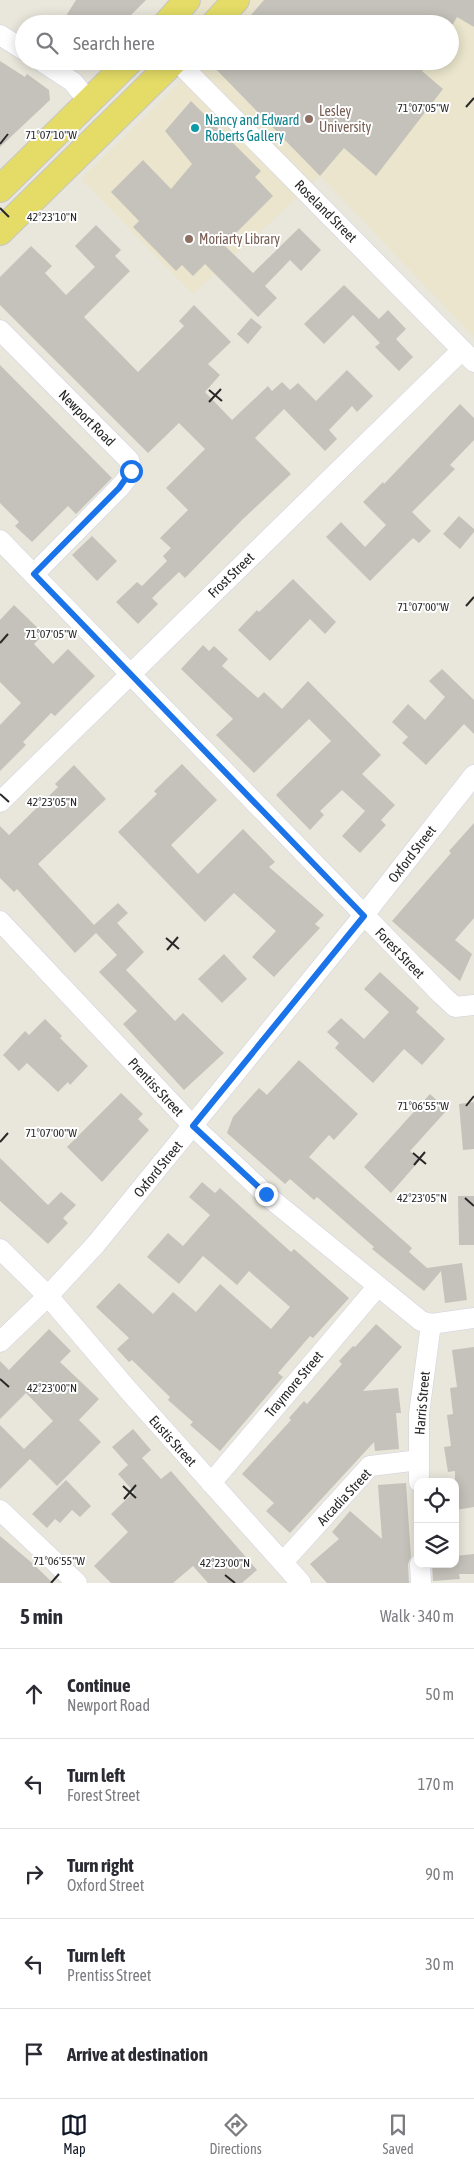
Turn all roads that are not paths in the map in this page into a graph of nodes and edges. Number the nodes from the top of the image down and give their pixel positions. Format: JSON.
{"nodes":[{"id":1,"x":187,"y":0,"type":"edge"},
{"id":2,"x":236,"y":0,"type":"edge"},
{"id":3,"x":174,"y":15,"type":"edge"},
{"id":4,"x":222,"y":15,"type":"edge"},
{"id":5,"x":0,"y":35,"type":"edge"},
{"id":6,"x":15,"y":44,"type":"edge"},
{"id":7,"x":54,"y":70,"type":"edge"},
{"id":8,"x":121,"y":70,"type":"edge"},
{"id":9,"x":167,"y":70,"type":"edge"},
{"id":10,"x":185,"y":70,"type":"edge"},
{"id":11,"x":89,"y":102,"type":"junction"},
{"id":12,"x":4,"y":179,"type":"edge"},
{"id":13,"x":0,"y":232,"type":"edge"},
{"id":14,"x":0,"y":330,"type":"edge"},
{"id":15,"x":468,"y":356,"type":"edge"},
{"id":16,"x":0,"y":540,"type":"edge"},
{"id":17,"x":34,"y":574,"type":"junction"},
{"id":18,"x":130,"y":673,"type":"junction"},
{"id":19,"x":474,"y":775,"type":"edge"},
{"id":20,"x":0,"y":802,"type":"edge"},
{"id":21,"x":364,"y":916,"type":"junction"},
{"id":22,"x":0,"y":921,"type":"edge"},
{"id":23,"x":474,"y":1005,"type":"edge"},
{"id":24,"x":193,"y":1126,"type":"junction"},
{"id":25,"x":0,"y":1249,"type":"edge"},
{"id":26,"x":378,"y":1286,"type":"junction"},
{"id":27,"x":48,"y":1296,"type":"junction"},
{"id":28,"x":474,"y":1318,"type":"edge"},
{"id":29,"x":431,"y":1324,"type":"junction"},
{"id":30,"x":0,"y":1342,"type":"edge"},
{"id":31,"x":419,"y":1460,"type":"junction"},
{"id":32,"x":419,"y":1478,"type":"edge"},
{"id":33,"x":211,"y":1483,"type":"junction"},
{"id":34,"x":0,"y":1510,"type":"edge"},
{"id":35,"x":283,"y":1562,"type":"junction"},
{"id":36,"x":420,"y":1568,"type":"edge"},
{"id":37,"x":77,"y":1583,"type":"edge"},
{"id":38,"x":301,"y":1583,"type":"edge"},
{"id":39,"x":421,"y":1583,"type":"edge"}],
"edges":[{"from":1,"to":3,"type":"main road"},
{"from":2,"to":4,"type":"main road"},
{"from":5,"to":6,"type":"street"},
{"from":7,"to":11,"type":"street"},
{"from":8,"to":11,"type":"main road"},
{"from":9,"to":13,"type":"main road"},
{"from":10,"to":15,"type":"street","name":"Roseland Street"},
{"from":11,"to":12,"type":"main road"},
{"from":14,"to":17,"type":"street","name":"Newport Road"},
{"from":15,"to":18,"type":"street","name":"Frost Street"},
{"from":16,"to":17,"type":"street","name":"Forest Street"},
{"from":17,"to":18,"type":"street","name":"Forest Street"},
{"from":18,"to":20,"type":"street","name":"Frost Street"},
{"from":18,"to":21,"type":"street","name":"Forest Street"},
{"from":19,"to":21,"type":"street","name":"Oxford Street"},
{"from":21,"to":23,"type":"street","name":"Forest Street"},
{"from":21,"to":24,"type":"street","name":"Oxford Street"},
{"from":22,"to":24,"type":"street","name":"Prentiss Street"},
{"from":24,"to":26,"type":"street","name":"Prentiss Street"},
{"from":24,"to":27,"type":"street","name":"Oxford Street"},
{"from":25,"to":27,"type":"street","name":"Eustis Street"},
{"from":26,"to":29,"type":"street","name":"Prentiss Street"},
{"from":26,"to":33,"type":"street","name":"Traymore Street"},
{"from":27,"to":30,"type":"street","name":"Oxford Street"},
{"from":27,"to":33,"type":"street","name":"Eustis Street"},
{"from":28,"to":29,"type":"street"},
{"from":29,"to":31,"type":"street","name":"Harris Street"},
{"from":31,"to":32,"type":"street","name":"Harris Street"},
{"from":31,"to":35,"type":"street","name":"Arcadia Street"},
{"from":33,"to":35,"type":"street","name":"Eustis Street"},
{"from":34,"to":37,"type":"street"},
{"from":35,"to":38,"type":"street","name":"Eustis Street"},
{"from":36,"to":39,"type":"street"}]}
